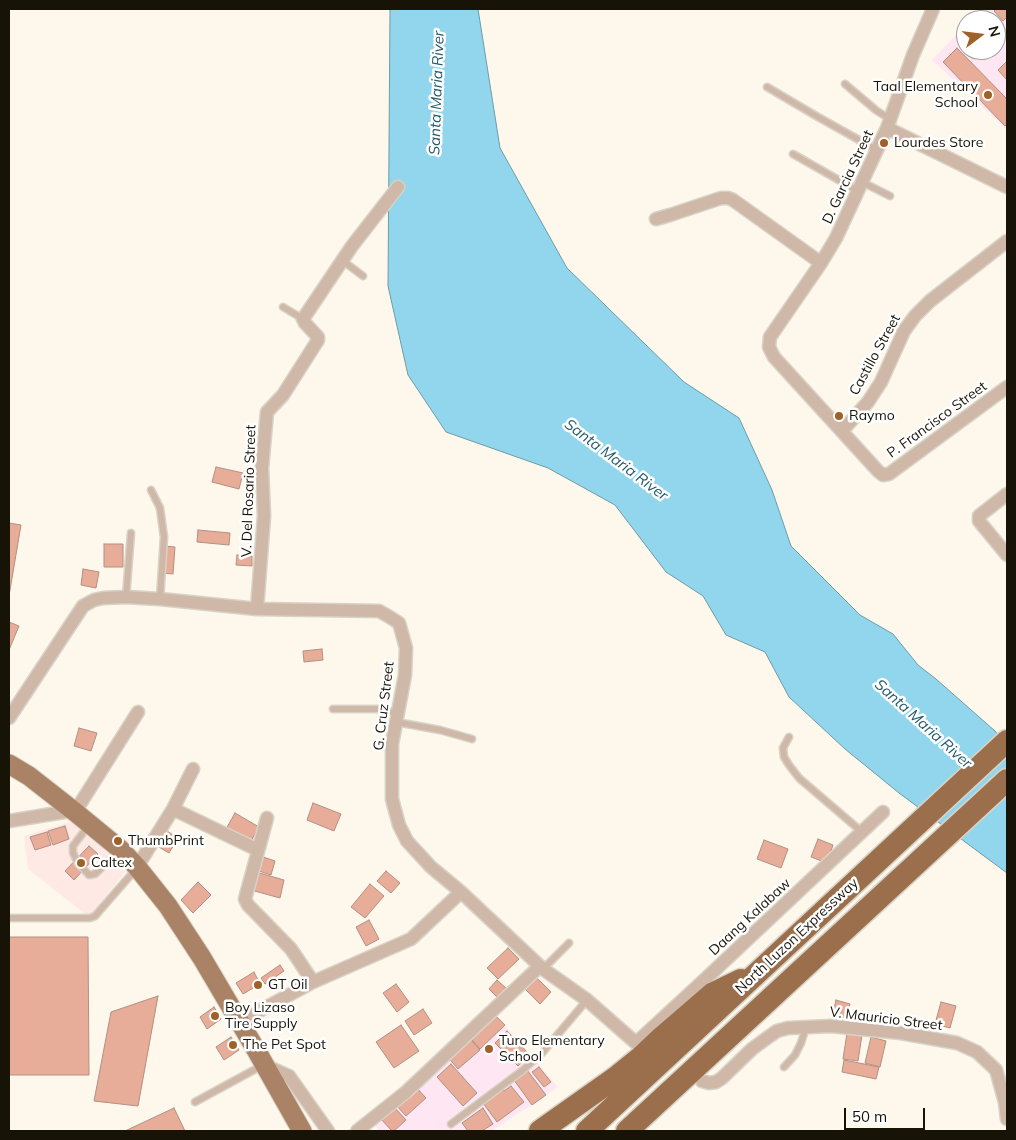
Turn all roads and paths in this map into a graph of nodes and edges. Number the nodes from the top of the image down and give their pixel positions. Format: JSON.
{"nodes":[{"id":1,"x":933,"y":9,"type":"edge"},
{"id":2,"x":845,"y":84,"type":"dead end"},
{"id":3,"x":767,"y":87,"type":"dead end"},
{"id":4,"x":889,"y":124,"type":"junction"},
{"id":5,"x":877,"y":150,"type":"junction"},
{"id":6,"x":793,"y":154,"type":"dead end"},
{"id":7,"x":398,"y":187,"type":"dead end"},
{"id":8,"x":860,"y":187,"type":"junction"},
{"id":9,"x":1007,"y":187,"type":"edge"},
{"id":10,"x":890,"y":196,"type":"dead end"},
{"id":11,"x":656,"y":219,"type":"dead end"},
{"id":12,"x":1007,"y":241,"type":"edge"},
{"id":13,"x":343,"y":261,"type":"junction"},
{"id":14,"x":821,"y":263,"type":"junction"},
{"id":15,"x":364,"y":276,"type":"dead end"},
{"id":16,"x":283,"y":307,"type":"dead end"},
{"id":17,"x":304,"y":319,"type":"junction"},
{"id":18,"x":1007,"y":387,"type":"edge"},
{"id":19,"x":842,"y":431,"type":"junction"},
{"id":20,"x":151,"y":490,"type":"dead end"},
{"id":21,"x":1007,"y":494,"type":"edge"},
{"id":22,"x":131,"y":533,"type":"dead end"},
{"id":23,"x":1007,"y":555,"type":"edge"},
{"id":24,"x":126,"y":597,"type":"junction"},
{"id":25,"x":160,"y":599,"type":"junction"},
{"id":26,"x":257,"y":609,"type":"junction"},
{"id":27,"x":333,"y":709,"type":"dead end"},
{"id":28,"x":138,"y":712,"type":"dead end"},
{"id":29,"x":396,"y":717,"type":"junction"},
{"id":30,"x":9,"y":718,"type":"edge"},
{"id":31,"x":789,"y":737,"type":"dead end"},
{"id":32,"x":472,"y":739,"type":"dead end"},
{"id":33,"x":1007,"y":741,"type":"edge"},
{"id":34,"x":9,"y":764,"type":"edge"},
{"id":35,"x":194,"y":769,"type":"dead end"},
{"id":36,"x":1007,"y":780,"type":"edge"},
{"id":37,"x":173,"y":809,"type":"junction"},
{"id":38,"x":883,"y":812,"type":"dead end"},
{"id":39,"x":82,"y":818,"type":"junction"},
{"id":40,"x":267,"y":818,"type":"dead end"},
{"id":41,"x":9,"y":821,"type":"edge"},
{"id":42,"x":862,"y":832,"type":"junction"},
{"id":43,"x":120,"y":850,"type":"junction"},
{"id":44,"x":258,"y":850,"type":"junction"},
{"id":45,"x":137,"y":867,"type":"junction"},
{"id":46,"x":461,"y":892,"type":"junction"},
{"id":47,"x":9,"y":918,"type":"edge"},
{"id":48,"x":569,"y":943,"type":"dead end"},
{"id":49,"x":541,"y":968,"type":"junction"},
{"id":50,"x":762,"y":970,"type":"junction"},
{"id":51,"x":313,"y":982,"type":"junction"},
{"id":52,"x":586,"y":1000,"type":"junction"},
{"id":53,"x":239,"y":1022,"type":"junction"},
{"id":54,"x":806,"y":1027,"type":"junction"},
{"id":55,"x":640,"y":1046,"type":"joint"},
{"id":56,"x":264,"y":1065,"type":"junction"},
{"id":57,"x":784,"y":1067,"type":"dead end"},
{"id":58,"x":697,"y":1076,"type":"junction"},
{"id":59,"x":194,"y":1102,"type":"dead end"},
{"id":60,"x":1007,"y":1118,"type":"edge"},
{"id":61,"x":451,"y":1124,"type":"dead end"},
{"id":62,"x":302,"y":1131,"type":"edge"},
{"id":63,"x":328,"y":1131,"type":"edge"},
{"id":64,"x":357,"y":1131,"type":"edge"},
{"id":65,"x":540,"y":1131,"type":"edge"},
{"id":66,"x":587,"y":1131,"type":"edge"},
{"id":67,"x":628,"y":1131,"type":"edge"},
{"id":68,"x":652,"y":1131,"type":"edge"}],
"edges":[{"from":1,"to":4,"type":"street","name":"D. Garcia Street"},
{"from":2,"to":4,"type":"lane"},
{"from":3,"to":5,"type":"lane"},
{"from":4,"to":5,"type":"street","name":"D. Garcia Street"},
{"from":4,"to":9,"type":"street"},
{"from":5,"to":8,"type":"street","name":"D. Garcia Street"},
{"from":6,"to":8,"type":"lane"},
{"from":7,"to":13,"type":"street"},
{"from":8,"to":10,"type":"lane"},
{"from":8,"to":14,"type":"street","name":"D. Garcia Street"},
{"from":11,"to":14,"type":"street"},
{"from":12,"to":19,"type":"street","name":"Castillo Street"},
{"from":13,"to":15,"type":"lane"},
{"from":13,"to":17,"type":"street"},
{"from":14,"to":19,"type":"street","name":"D. Garcia Street"},
{"from":16,"to":17,"type":"lane"},
{"from":17,"to":26,"type":"street","name":"V. Del Rosario Street"},
{"from":18,"to":19,"type":"street","name":"P. Francisco Street"},
{"from":20,"to":25,"type":"lane"},
{"from":21,"to":23,"type":"street"},
{"from":22,"to":24,"type":"lane"},
{"from":24,"to":25,"type":"street","name":"G. Cruz Street"},
{"from":24,"to":30,"type":"street","name":"G. Cruz Street"},
{"from":25,"to":26,"type":"street","name":"G. Cruz Street"},
{"from":26,"to":29,"type":"street","name":"G. Cruz Street"},
{"from":27,"to":29,"type":"lane"},
{"from":28,"to":39,"type":"street"},
{"from":29,"to":32,"type":"lane"},
{"from":29,"to":46,"type":"street","name":"G. Cruz Street"},
{"from":31,"to":42,"type":"lane"},
{"from":33,"to":50,"type":"highway","name":"North Luzon Expressway"},
{"from":34,"to":39,"type":"main road"},
{"from":35,"to":37,"type":"street"},
{"from":36,"to":58,"type":"highway","name":"North Luzon Expressway"},
{"from":37,"to":44,"type":"street"},
{"from":37,"to":45,"type":"street"},
{"from":38,"to":42,"type":"street","name":"Daang Kalabaw"},
{"from":39,"to":41,"type":"street"},
{"from":39,"to":43,"type":"main road"},
{"from":39,"to":43,"type":"lane"},
{"from":40,"to":44,"type":"street"},
{"from":42,"to":55,"type":"street","name":"Daang Kalabaw"},
{"from":43,"to":45,"type":"main road"},
{"from":44,"to":51,"type":"street"},
{"from":45,"to":47,"type":"lane"},
{"from":45,"to":53,"type":"main road"},
{"from":46,"to":49,"type":"street","name":"G. Cruz Street"},
{"from":46,"to":51,"type":"street"},
{"from":48,"to":49,"type":"lane"},
{"from":49,"to":52,"type":"street","name":"G. Cruz Street"},
{"from":49,"to":64,"type":"street"},
{"from":50,"to":65,"type":"highway"},
{"from":50,"to":66,"type":"highway","name":"North Luzon Expressway"},
{"from":51,"to":53,"type":"street"},
{"from":52,"to":55,"type":"street","name":"G. Cruz Street"},
{"from":52,"to":61,"type":"lane"},
{"from":53,"to":56,"type":"main road"},
{"from":54,"to":57,"type":"lane"},
{"from":54,"to":58,"type":"street","name":"V. Mauricio Street"},
{"from":54,"to":60,"type":"street","name":"V. Mauricio Street"},
{"from":56,"to":59,"type":"lane"},
{"from":56,"to":62,"type":"main road"},
{"from":56,"to":63,"type":"street"},
{"from":58,"to":67,"type":"highway","name":"North Luzon Expressway"},
{"from":58,"to":68,"type":"highway"}]}
